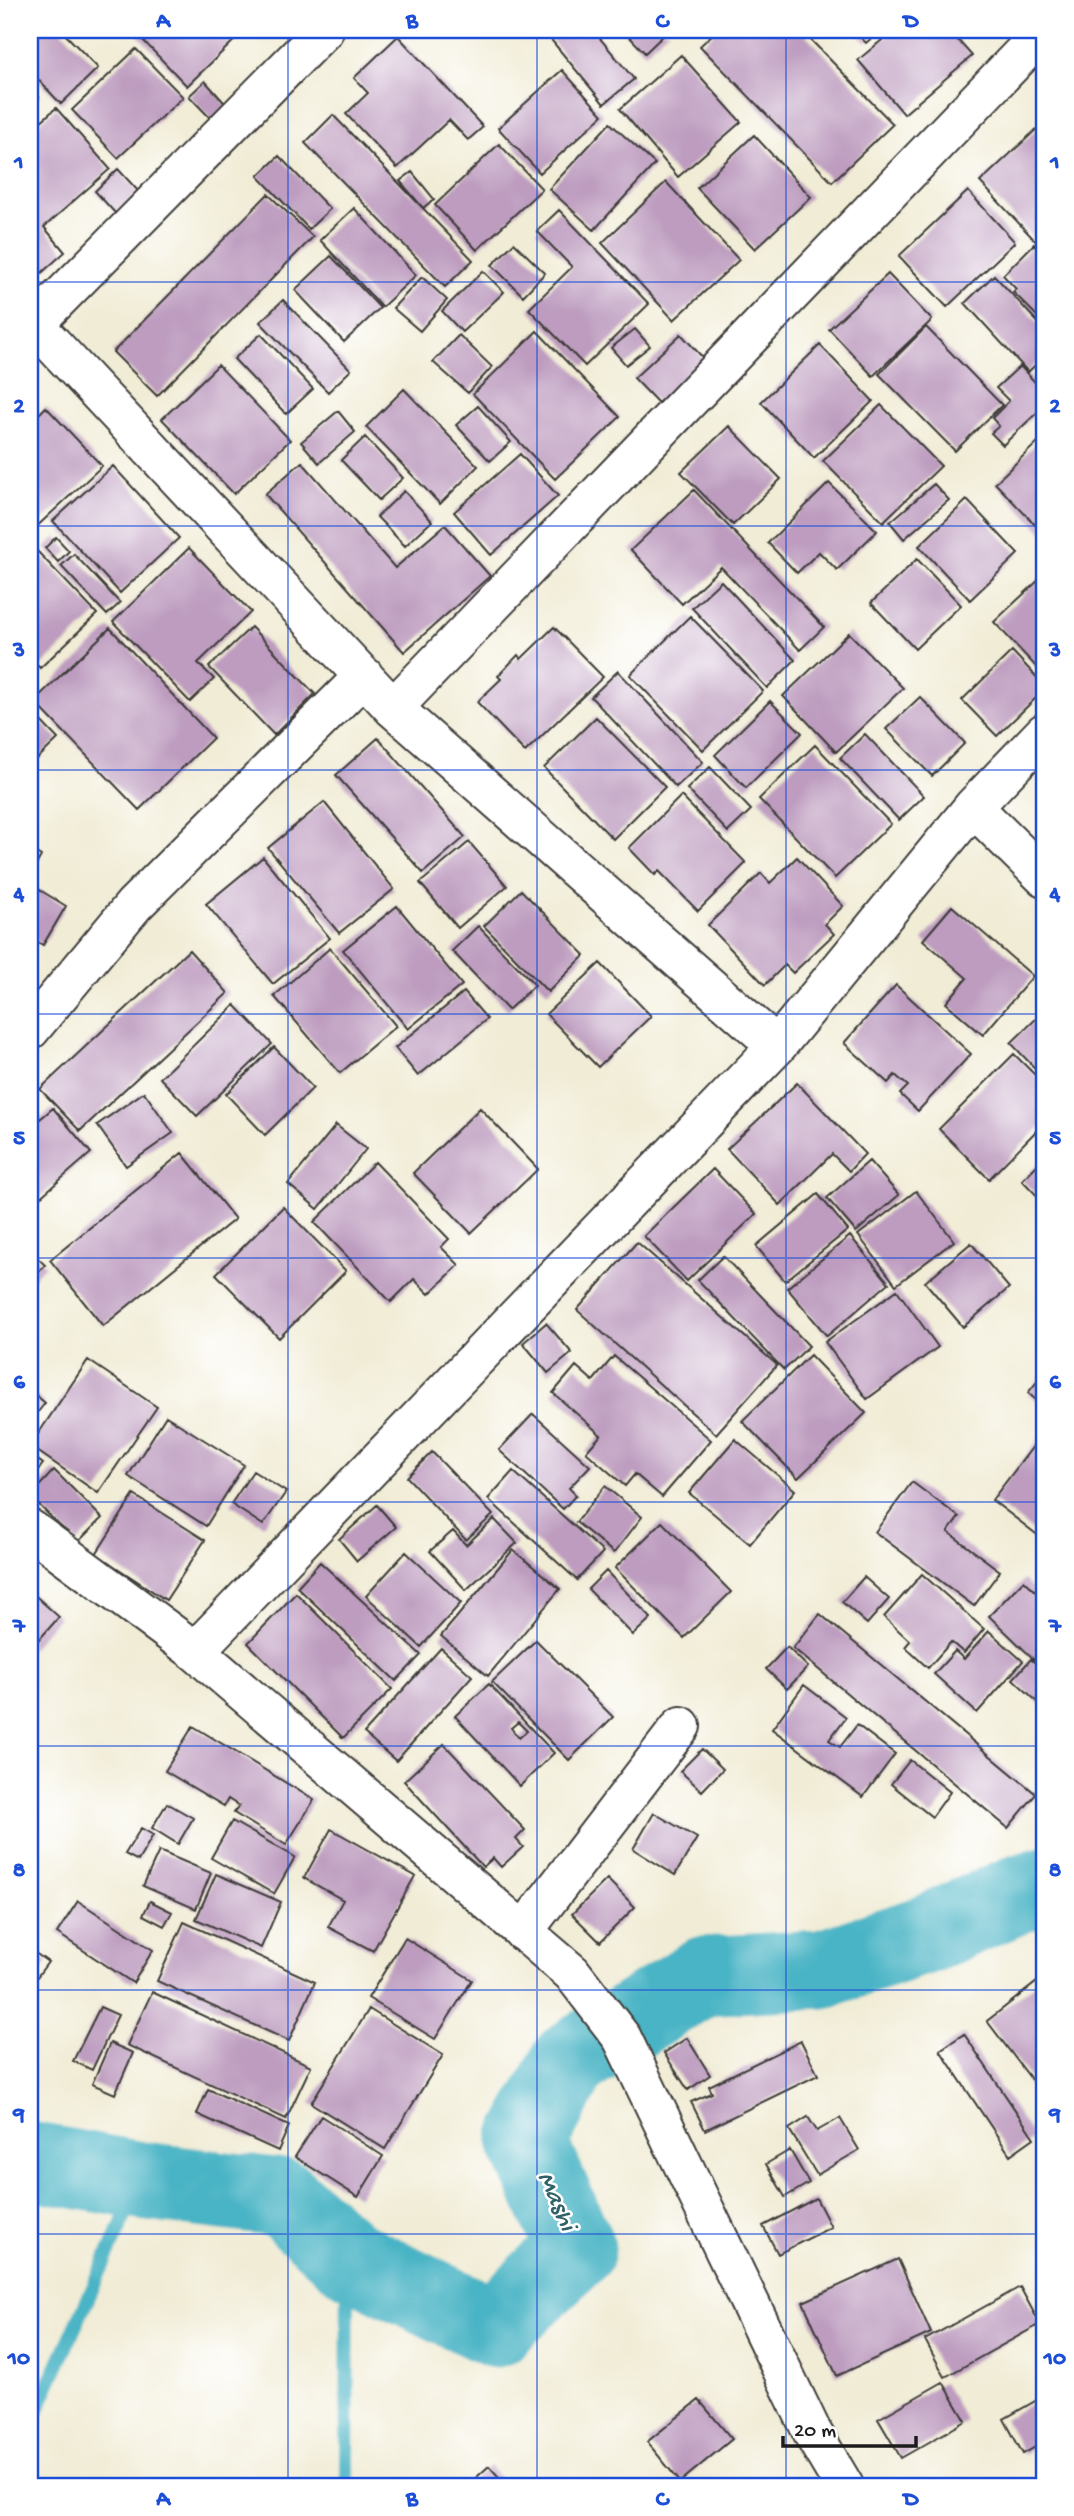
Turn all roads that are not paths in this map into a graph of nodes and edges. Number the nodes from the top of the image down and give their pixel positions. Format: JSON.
{"nodes":[{"id":1,"x":324,"y":30,"type":"edge"},
{"id":2,"x":1044,"y":31,"type":"edge"},
{"id":3,"x":31,"y":324,"type":"edge"},
{"id":4,"x":364,"y":676,"type":"junction"},
{"id":5,"x":393,"y":708,"type":"junction"},
{"id":6,"x":1044,"y":733,"type":"edge"},
{"id":7,"x":973,"y":807,"type":"junction"},
{"id":8,"x":1044,"y":877,"type":"edge"},
{"id":9,"x":30,"y":1030,"type":"edge"},
{"id":10,"x":777,"y":1046,"type":"junction"},
{"id":11,"x":30,"y":1529,"type":"edge"},
{"id":12,"x":195,"y":1651,"type":"junction"},
{"id":13,"x":681,"y":1726,"type":"dead end"},
{"id":14,"x":523,"y":1932,"type":"junction"},
{"id":15,"x":845,"y":2486,"type":"edge"}],
"edges":[{"from":1,"to":3,"type":"street"},
{"from":2,"to":5,"type":"street"},
{"from":3,"to":4,"type":"street"},
{"from":4,"to":5,"type":"street"},
{"from":4,"to":9,"type":"street"},
{"from":5,"to":10,"type":"street"},
{"from":6,"to":7,"type":"street"},
{"from":7,"to":8,"type":"street"},
{"from":7,"to":10,"type":"street"},
{"from":10,"to":12,"type":"street"},
{"from":11,"to":12,"type":"street"},
{"from":12,"to":14,"type":"street"},
{"from":13,"to":14,"type":"street"},
{"from":14,"to":15,"type":"street"}]}
